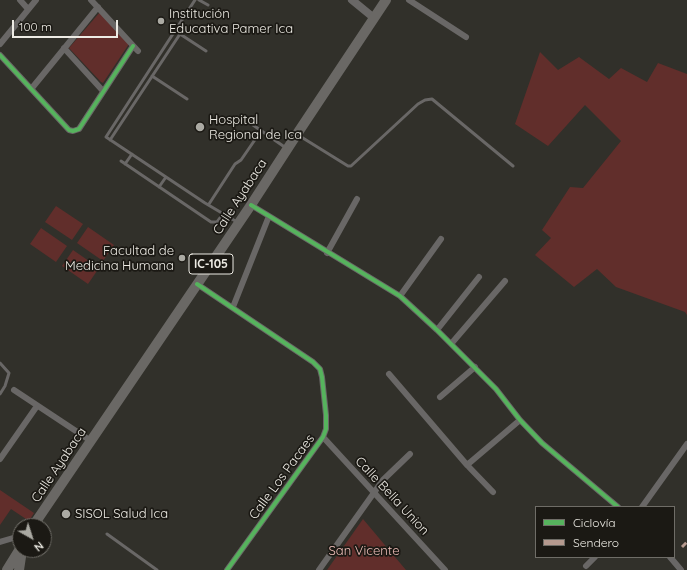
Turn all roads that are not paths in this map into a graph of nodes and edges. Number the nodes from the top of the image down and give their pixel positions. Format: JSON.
{"nodes":[{"id":1,"x":20,"y":0,"type":"edge"},
{"id":2,"x":36,"y":0,"type":"edge"},
{"id":3,"x":91,"y":0,"type":"edge"},
{"id":4,"x":195,"y":0,"type":"edge"},
{"id":5,"x":199,"y":0,"type":"edge"},
{"id":6,"x":352,"y":0,"type":"edge"},
{"id":7,"x":386,"y":0,"type":"edge"},
{"id":8,"x":409,"y":0,"type":"edge"},
{"id":9,"x":208,"y":5,"type":"dead end"},
{"id":10,"x":98,"y":7,"type":"junction"},
{"id":11,"x":28,"y":9,"type":"junction"},
{"id":12,"x":374,"y":18,"type":"junction"},
{"id":13,"x":175,"y":31,"type":"junction"},
{"id":14,"x":180,"y":34,"type":"junction"},
{"id":15,"x":466,"y":37,"type":"dead end"},
{"id":16,"x":0,"y":44,"type":"edge"},
{"id":17,"x":133,"y":46,"type":"junction"},
{"id":18,"x":64,"y":48,"type":"junction"},
{"id":19,"x":138,"y":51,"type":"dead end"},
{"id":20,"x":206,"y":51,"type":"dead end"},
{"id":21,"x":0,"y":55,"type":"edge"},
{"id":22,"x":152,"y":76,"type":"junction"},
{"id":23,"x":32,"y":88,"type":"junction"},
{"id":24,"x":103,"y":91,"type":"junction"},
{"id":25,"x":187,"y":99,"type":"dead end"},
{"id":26,"x":253,"y":125,"type":"dead end"},
{"id":27,"x":261,"y":131,"type":"junction"},
{"id":28,"x":297,"y":134,"type":"junction"},
{"id":29,"x":110,"y":140,"type":"junction"},
{"id":30,"x":287,"y":148,"type":"junction"},
{"id":31,"x":132,"y":154,"type":"junction"},
{"id":32,"x":121,"y":161,"type":"dead end"},
{"id":33,"x":125,"y":164,"type":"junction"},
{"id":34,"x":513,"y":166,"type":"dead end"},
{"id":35,"x":166,"y":177,"type":"junction"},
{"id":36,"x":159,"y":187,"type":"junction"},
{"id":37,"x":357,"y":199,"type":"dead end"},
{"id":38,"x":209,"y":204,"type":"junction"},
{"id":39,"x":251,"y":205,"type":"junction"},
{"id":40,"x":223,"y":214,"type":"junction"},
{"id":41,"x":269,"y":216,"type":"junction"},
{"id":42,"x":238,"y":223,"type":"junction"},
{"id":43,"x":441,"y":240,"type":"dead end"},
{"id":44,"x":327,"y":253,"type":"junction"},
{"id":45,"x":479,"y":276,"type":"dead end"},
{"id":46,"x":504,"y":281,"type":"dead end"},
{"id":47,"x":197,"y":284,"type":"junction"},
{"id":48,"x":400,"y":296,"type":"junction"},
{"id":49,"x":233,"y":307,"type":"junction"},
{"id":50,"x":437,"y":330,"type":"junction"},
{"id":51,"x":452,"y":344,"type":"junction"},
{"id":52,"x":0,"y":363,"type":"edge"},
{"id":53,"x":475,"y":367,"type":"junction"},
{"id":54,"x":389,"y":374,"type":"dead end"},
{"id":55,"x":14,"y":390,"type":"dead end"},
{"id":56,"x":0,"y":394,"type":"edge"},
{"id":57,"x":440,"y":397,"type":"dead end"},
{"id":58,"x":37,"y":406,"type":"junction"},
{"id":59,"x":520,"y":420,"type":"junction"},
{"id":60,"x":323,"y":437,"type":"junction"},
{"id":61,"x":91,"y":441,"type":"junction"},
{"id":62,"x":687,"y":444,"type":"edge"},
{"id":63,"x":410,"y":454,"type":"dead end"},
{"id":64,"x":0,"y":459,"type":"edge"},
{"id":65,"x":467,"y":465,"type":"junction"},
{"id":66,"x":373,"y":492,"type":"junction"},
{"id":67,"x":494,"y":492,"type":"dead end"},
{"id":68,"x":617,"y":506,"type":"edge"},
{"id":69,"x":643,"y":506,"type":"edge"},
{"id":70,"x":38,"y":518,"type":"edge"},
{"id":71,"x":107,"y":534,"type":"dead end"},
{"id":72,"x":12,"y":538,"type":"edge"},
{"id":73,"x":0,"y":542,"type":"edge"},
{"id":74,"x":15,"y":558,"type":"edge"},
{"id":75,"x":20,"y":558,"type":"edge"},
{"id":76,"x":594,"y":558,"type":"edge"},
{"id":77,"x":671,"y":558,"type":"edge"},
{"id":78,"x":586,"y":566,"type":"dead end"},
{"id":79,"x":7,"y":570,"type":"edge"},
{"id":80,"x":19,"y":570,"type":"edge"},
{"id":81,"x":157,"y":570,"type":"edge"},
{"id":82,"x":227,"y":570,"type":"edge"},
{"id":83,"x":319,"y":570,"type":"edge"},
{"id":84,"x":445,"y":570,"type":"edge"},
{"id":85,"x":681,"y":570,"type":"edge"}],
"edges":[{"from":1,"to":11,"type":"street"},
{"from":2,"to":11,"type":"street"},
{"from":3,"to":10,"type":"street"},
{"from":4,"to":13,"type":"lane"},
{"from":5,"to":9,"type":"lane"},
{"from":6,"to":12,"type":"street"},
{"from":7,"to":12,"type":"main road","name":"Calle Ayabaca","number":"IC-105"},
{"from":8,"to":15,"type":"street"},
{"from":10,"to":17,"type":"street"},
{"from":10,"to":18,"type":"street"},
{"from":11,"to":16,"type":"street"},
{"from":12,"to":28,"type":"main road","name":"Calle Ayabaca","number":"IC-105"},
{"from":13,"to":14,"type":"lane"},
{"from":13,"to":29,"type":"lane"},
{"from":14,"to":20,"type":"lane"},
{"from":14,"to":22,"type":"lane"},
{"from":17,"to":19,"type":"street"},
{"from":17,"to":24,"type":"street"},
{"from":18,"to":23,"type":"street"},
{"from":18,"to":24,"type":"street"},
{"from":21,"to":23,"type":"street"},
{"from":22,"to":25,"type":"lane"},
{"from":22,"to":29,"type":"lane"},
{"from":23,"to":24,"type":"street"},
{"from":26,"to":27,"type":"lane"},
{"from":27,"to":30,"type":"lane"},
{"from":27,"to":38,"type":"lane"},
{"from":28,"to":30,"type":"main road","name":"Calle Ayabaca","number":"IC-105"},
{"from":28,"to":34,"type":"lane"},
{"from":29,"to":31,"type":"lane"},
{"from":30,"to":39,"type":"main road","name":"Calle Ayabaca","number":"IC-105"},
{"from":31,"to":33,"type":"lane"},
{"from":31,"to":35,"type":"lane"},
{"from":32,"to":33,"type":"lane"},
{"from":33,"to":36,"type":"lane"},
{"from":35,"to":36,"type":"lane"},
{"from":35,"to":38,"type":"lane"},
{"from":36,"to":40,"type":"lane"},
{"from":37,"to":44,"type":"street"},
{"from":38,"to":40,"type":"lane"},
{"from":39,"to":41,"type":"street"},
{"from":39,"to":42,"type":"main road","name":"Calle Ayabaca","number":"IC-105"},
{"from":40,"to":42,"type":"lane"},
{"from":41,"to":44,"type":"street"},
{"from":41,"to":49,"type":"street"},
{"from":42,"to":47,"type":"main road","name":"Calle Ayabaca","number":"IC-105"},
{"from":43,"to":48,"type":"street"},
{"from":44,"to":48,"type":"street"},
{"from":45,"to":50,"type":"street"},
{"from":46,"to":51,"type":"street"},
{"from":47,"to":49,"type":"street","name":"Calle Los Pacaes"},
{"from":47,"to":61,"type":"main road","name":"Calle Ayabaca","number":"IC-105"},
{"from":48,"to":50,"type":"street"},
{"from":49,"to":60,"type":"street","name":"Calle Los Pacaes"},
{"from":50,"to":51,"type":"street"},
{"from":51,"to":53,"type":"street"},
{"from":52,"to":56,"type":"lane"},
{"from":53,"to":57,"type":"street"},
{"from":53,"to":59,"type":"street"},
{"from":54,"to":65,"type":"street"},
{"from":55,"to":58,"type":"street"},
{"from":58,"to":61,"type":"street"},
{"from":58,"to":64,"type":"street"},
{"from":59,"to":65,"type":"street"},
{"from":59,"to":68,"type":"street"},
{"from":60,"to":66,"type":"street","name":"Calle Bella Union"},
{"from":60,"to":82,"type":"street","name":"Calle Los Pacaes"},
{"from":61,"to":70,"type":"main road","name":"Calle Ayabaca","number":"IC-105"},
{"from":62,"to":69,"type":"street"},
{"from":63,"to":66,"type":"street"},
{"from":65,"to":67,"type":"street"},
{"from":66,"to":83,"type":"street"},
{"from":66,"to":84,"type":"street","name":"Calle Bella Union"},
{"from":71,"to":81,"type":"lane"},
{"from":72,"to":73,"type":"street"},
{"from":74,"to":79,"type":"main road"},
{"from":75,"to":80,"type":"main road"},
{"from":76,"to":78,"type":"street"},
{"from":77,"to":85,"type":"street"}]}
